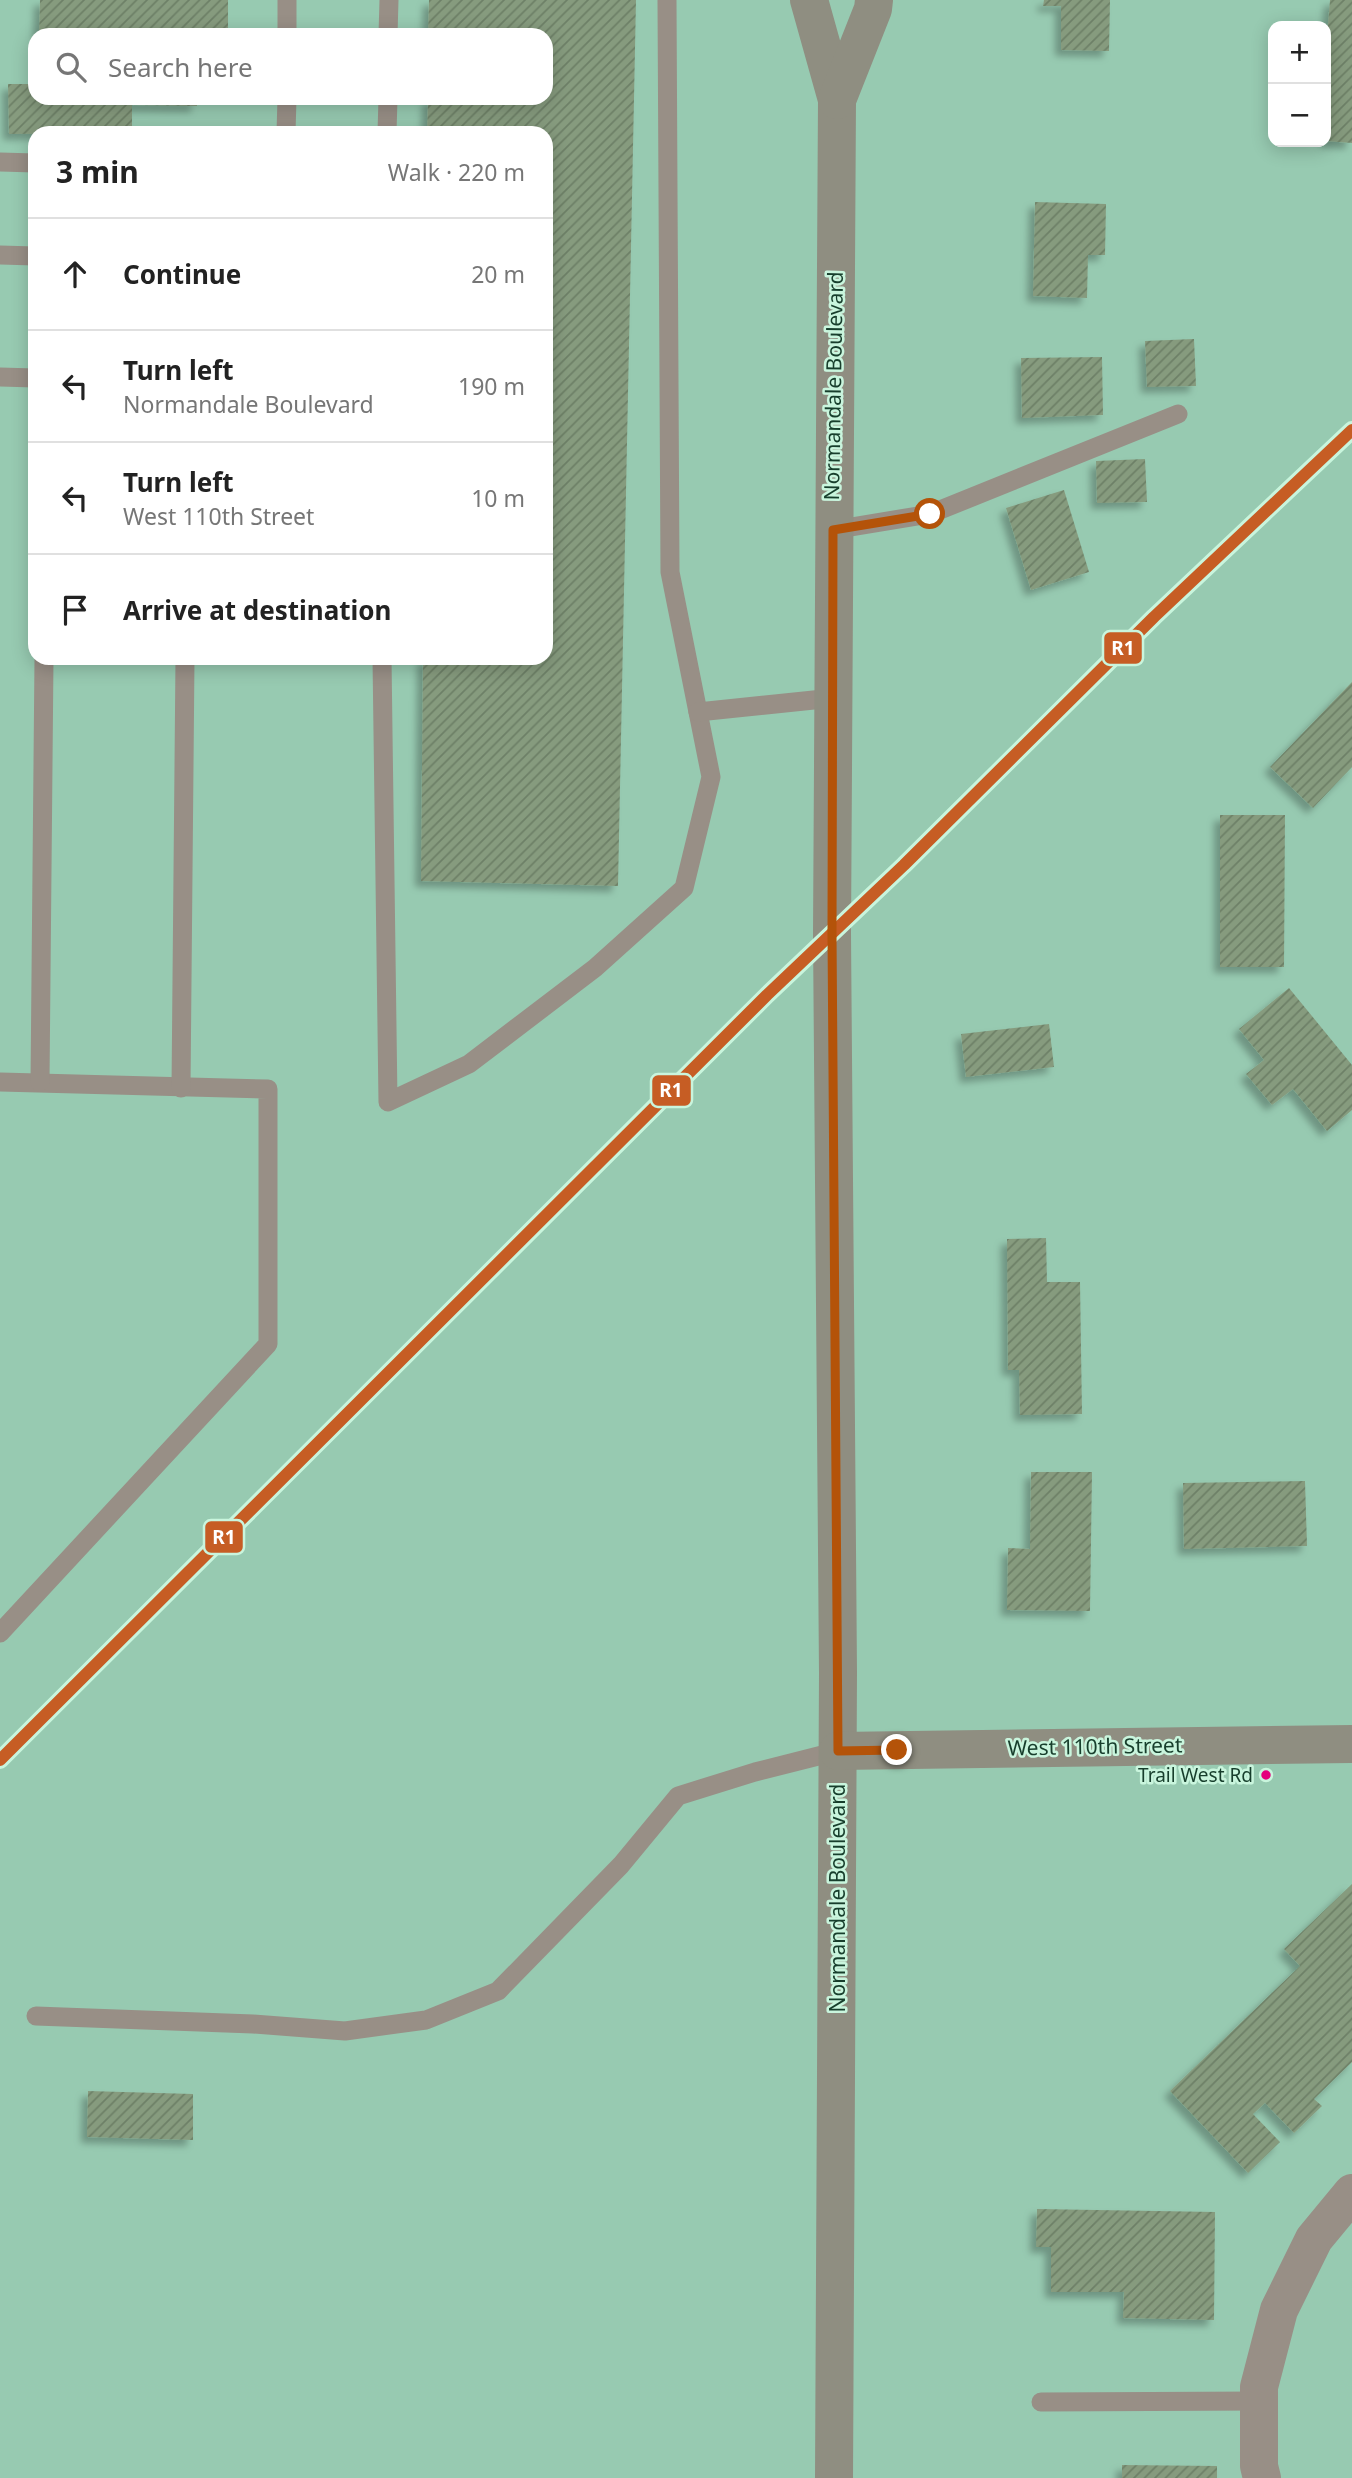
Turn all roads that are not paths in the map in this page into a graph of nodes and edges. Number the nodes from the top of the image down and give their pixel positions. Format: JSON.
{"nodes":[{"id":1,"x":287,"y":0,"type":"edge"},
{"id":2,"x":389,"y":0,"type":"edge"},
{"id":3,"x":667,"y":0,"type":"edge"},
{"id":4,"x":809,"y":0,"type":"edge"},
{"id":5,"x":874,"y":0,"type":"edge"},
{"id":6,"x":287,"y":28,"type":"edge"},
{"id":7,"x":388,"y":28,"type":"edge"},
{"id":8,"x":837,"y":100,"type":"junction"},
{"id":9,"x":287,"y":105,"type":"edge"},
{"id":10,"x":387,"y":105,"type":"edge"},
{"id":11,"x":286,"y":126,"type":"edge"},
{"id":12,"x":387,"y":126,"type":"edge"},
{"id":13,"x":0,"y":162,"type":"edge"},
{"id":14,"x":28,"y":163,"type":"edge"},
{"id":15,"x":0,"y":255,"type":"edge"},
{"id":16,"x":28,"y":256,"type":"edge"},
{"id":17,"x":0,"y":377,"type":"edge"},
{"id":18,"x":28,"y":378,"type":"edge"},
{"id":19,"x":1178,"y":414,"type":"dead end"},
{"id":20,"x":833,"y":530,"type":"junction"},
{"id":21,"x":44,"y":665,"type":"edge"},
{"id":22,"x":185,"y":665,"type":"edge"},
{"id":23,"x":382,"y":665,"type":"edge"},
{"id":24,"x":833,"y":698,"type":"junction"},
{"id":25,"x":698,"y":712,"type":"junction"},
{"id":26,"x":0,"y":1082,"type":"edge"},
{"id":27,"x":40,"y":1082,"type":"junction"},
{"id":28,"x":181,"y":1088,"type":"junction"},
{"id":29,"x":0,"y":1633,"type":"edge"},
{"id":30,"x":1352,"y":1744,"type":"edge"},
{"id":31,"x":838,"y":1751,"type":"junction"},
{"id":32,"x":36,"y":2016,"type":"dead end"},
{"id":33,"x":1352,"y":2193,"type":"edge"},
{"id":34,"x":1259,"y":2401,"type":"junction"},
{"id":35,"x":1041,"y":2402,"type":"dead end"},
{"id":36,"x":834,"y":2478,"type":"edge"},
{"id":37,"x":1262,"y":2478,"type":"edge"}],
"edges":[{"from":1,"to":6,"type":"lane"},
{"from":2,"to":7,"type":"lane"},
{"from":3,"to":25,"type":"lane"},
{"from":4,"to":8,"type":"street","name":"Normandale Boulevard"},
{"from":5,"to":8,"type":"street","name":"Normandale Boulevard"},
{"from":8,"to":20,"type":"street","name":"Normandale Boulevard"},
{"from":9,"to":11,"type":"lane"},
{"from":10,"to":12,"type":"lane"},
{"from":13,"to":14,"type":"lane"},
{"from":15,"to":16,"type":"lane"},
{"from":17,"to":18,"type":"lane"},
{"from":19,"to":20,"type":"lane"},
{"from":20,"to":24,"type":"street","name":"Normandale Boulevard"},
{"from":21,"to":27,"type":"lane"},
{"from":22,"to":28,"type":"lane"},
{"from":23,"to":25,"type":"lane"},
{"from":24,"to":25,"type":"lane"},
{"from":24,"to":31,"type":"street","name":"Normandale Boulevard"},
{"from":26,"to":27,"type":"lane"},
{"from":27,"to":28,"type":"lane"},
{"from":28,"to":29,"type":"lane"},
{"from":30,"to":31,"type":"street","name":"West 110th Street"},
{"from":31,"to":32,"type":"lane"},
{"from":31,"to":36,"type":"street","name":"Normandale Boulevard"},
{"from":33,"to":34,"type":"street"},
{"from":34,"to":35,"type":"lane"},
{"from":34,"to":37,"type":"street"}]}
